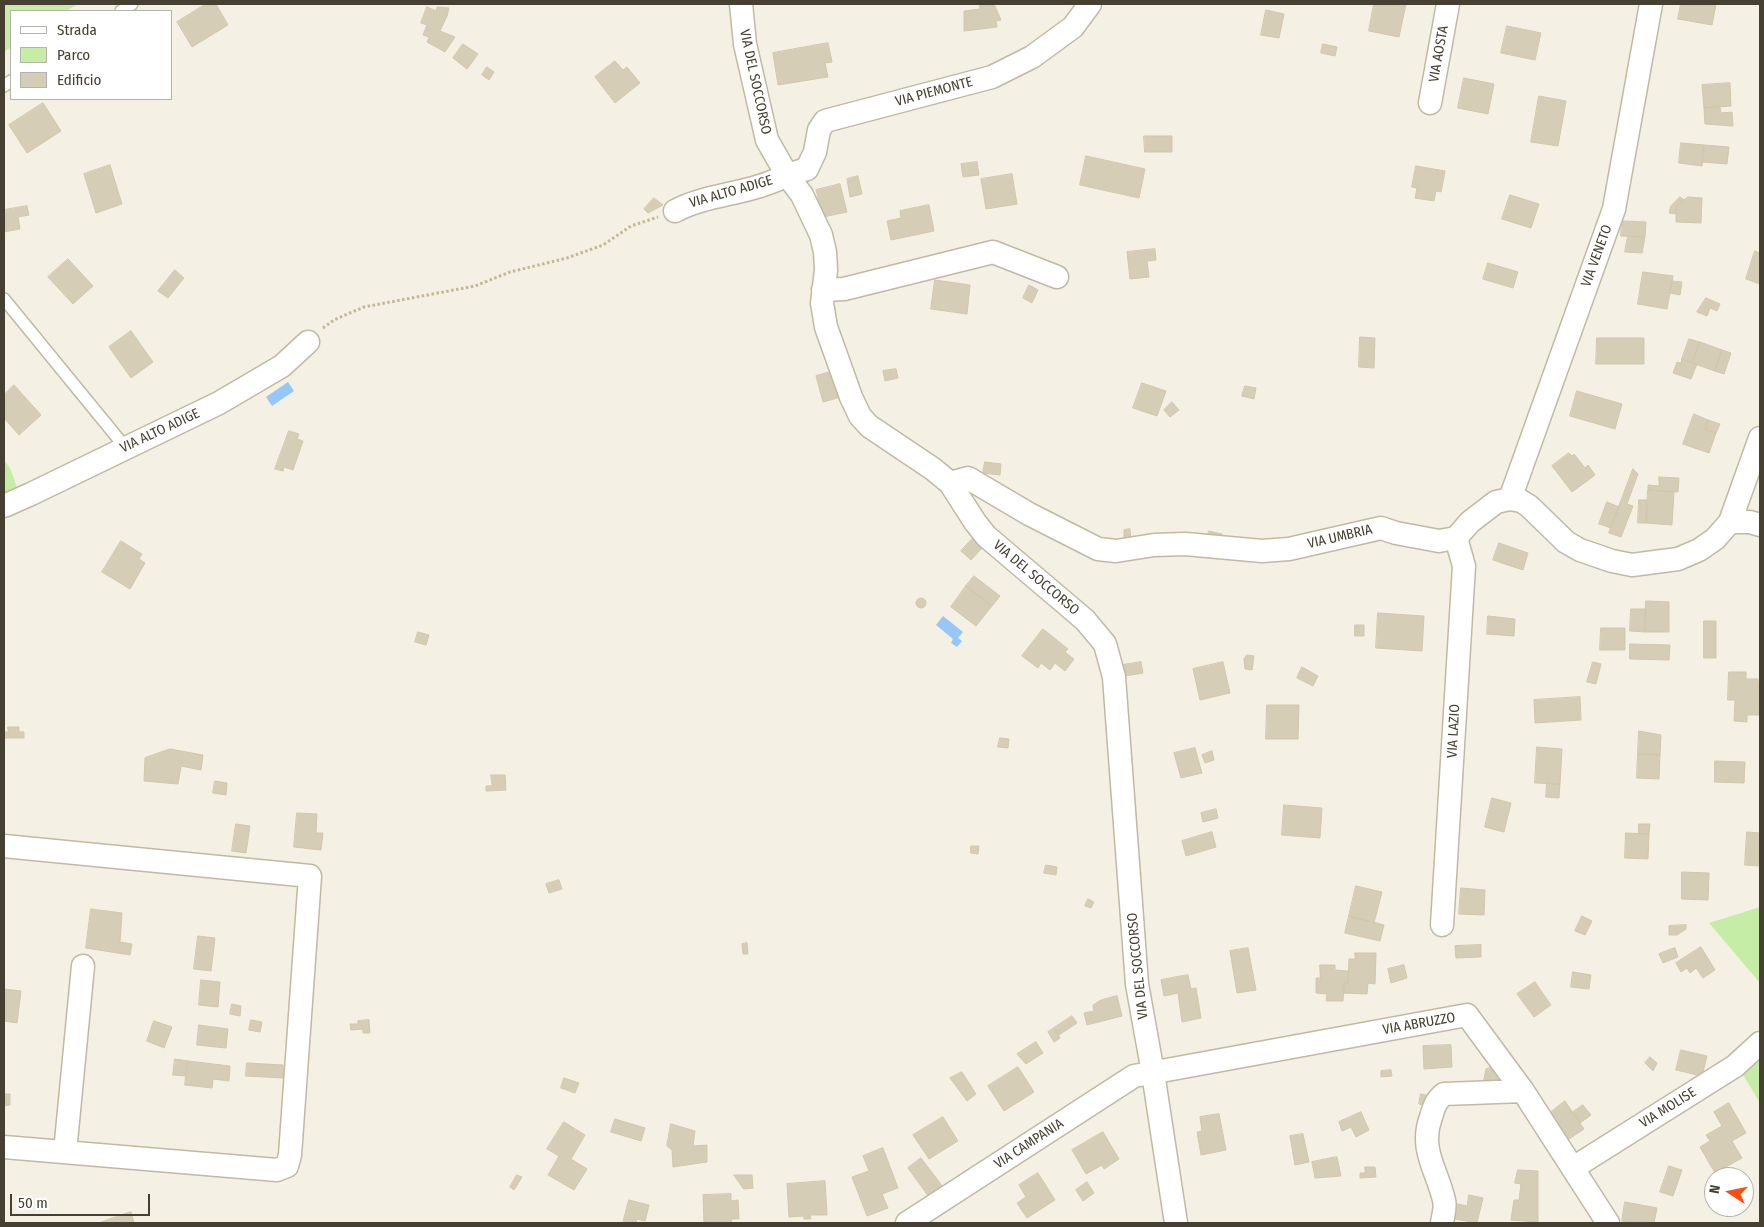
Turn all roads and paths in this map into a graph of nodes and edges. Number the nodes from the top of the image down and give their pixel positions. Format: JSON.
{"nodes":[{"id":1,"x":742,"y":4,"type":"edge"},
{"id":2,"x":1090,"y":4,"type":"edge"},
{"id":3,"x":1448,"y":4,"type":"edge"},
{"id":4,"x":1651,"y":4,"type":"edge"},
{"id":5,"x":1430,"y":103,"type":"dead end"},
{"id":6,"x":787,"y":175,"type":"junction"},
{"id":7,"x":675,"y":211,"type":"joint"},
{"id":8,"x":1057,"y":277,"type":"dead end"},
{"id":9,"x":823,"y":290,"type":"junction"},
{"id":10,"x":4,"y":300,"type":"edge"},
{"id":11,"x":308,"y":342,"type":"joint"},
{"id":12,"x":1760,"y":438,"type":"edge"},
{"id":13,"x":125,"y":447,"type":"junction"},
{"id":14,"x":950,"y":483,"type":"junction"},
{"id":15,"x":1510,"y":499,"type":"junction"},
{"id":16,"x":4,"y":506,"type":"edge"},
{"id":17,"x":1730,"y":522,"type":"junction"},
{"id":18,"x":1760,"y":525,"type":"edge"},
{"id":19,"x":1456,"y":538,"type":"junction"},
{"id":20,"x":4,"y":846,"type":"edge"},
{"id":21,"x":1442,"y":925,"type":"dead end"},
{"id":22,"x":83,"y":966,"type":"dead end"},
{"id":23,"x":1760,"y":1043,"type":"edge"},
{"id":24,"x":1153,"y":1073,"type":"junction"},
{"id":25,"x":1524,"y":1091,"type":"junction"},
{"id":26,"x":4,"y":1147,"type":"edge"},
{"id":27,"x":66,"y":1152,"type":"junction"},
{"id":28,"x":1573,"y":1168,"type":"junction"},
{"id":29,"x":907,"y":1223,"type":"edge"},
{"id":30,"x":1176,"y":1223,"type":"edge"},
{"id":31,"x":1442,"y":1223,"type":"edge"},
{"id":32,"x":1608,"y":1223,"type":"edge"}],
"edges":[{"from":1,"to":6,"type":"street","name":"VIA DEL SOCCORSO"},
{"from":2,"to":6,"type":"street","name":"VIA PIEMONTE"},
{"from":3,"to":5,"type":"street","name":"VIA AOSTA"},
{"from":4,"to":15,"type":"street","name":"VIA VENETO"},
{"from":6,"to":7,"type":"street","name":"VIA ALTO ADIGE"},
{"from":6,"to":9,"type":"street","name":"VIA DEL SOCCORSO"},
{"from":7,"to":11,"type":"path"},
{"from":8,"to":9,"type":"street"},
{"from":9,"to":14,"type":"street","name":"VIA DEL SOCCORSO"},
{"from":10,"to":13,"type":"lane"},
{"from":11,"to":13,"type":"street","name":"VIA ALTO ADIGE"},
{"from":12,"to":17,"type":"street"},
{"from":13,"to":16,"type":"street","name":"VIA ALTO ADIGE"},
{"from":14,"to":19,"type":"street","name":"VIA UMBRIA"},
{"from":14,"to":24,"type":"street","name":"VIA DEL SOCCORSO"},
{"from":15,"to":17,"type":"street"},
{"from":15,"to":19,"type":"street"},
{"from":17,"to":18,"type":"street"},
{"from":19,"to":21,"type":"street","name":"VIA LAZIO"},
{"from":20,"to":27,"type":"street"},
{"from":22,"to":27,"type":"street"},
{"from":23,"to":28,"type":"street","name":"VIA MOLISE"},
{"from":24,"to":25,"type":"street","name":"VIA ABRUZZO"},
{"from":24,"to":29,"type":"street","name":"VIA CAMPANIA"},
{"from":24,"to":30,"type":"street","name":"VIA DEL SOCCORSO"},
{"from":25,"to":28,"type":"street","name":"VIA ABRUZZO"},
{"from":25,"to":31,"type":"street"},
{"from":26,"to":27,"type":"street"},
{"from":28,"to":32,"type":"street","name":"VIA ABRUZZO"}]}
